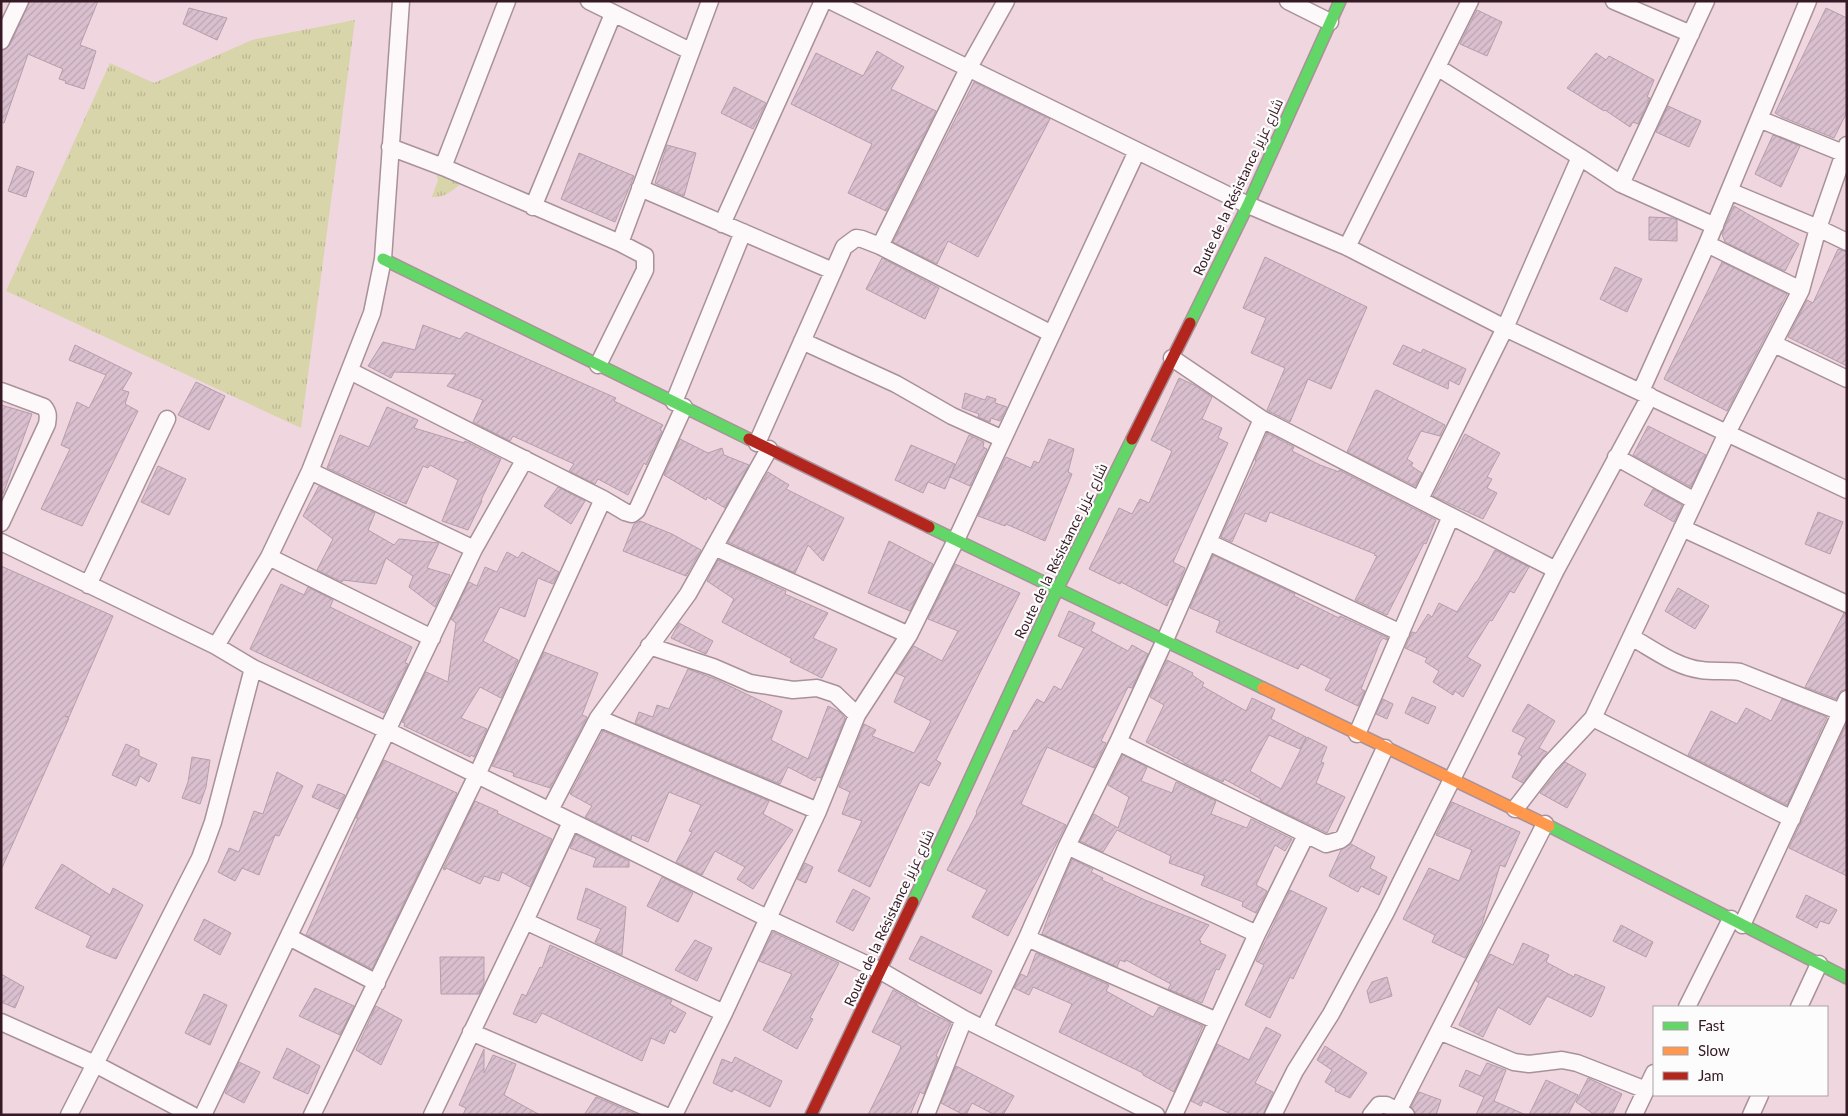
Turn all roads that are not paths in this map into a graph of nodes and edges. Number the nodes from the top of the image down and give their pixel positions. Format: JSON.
{"nodes":[{"id":1,"x":20,"y":1,"type":"edge"},
{"id":2,"x":401,"y":1,"type":"edge"},
{"id":3,"x":507,"y":1,"type":"edge"},
{"id":4,"x":589,"y":1,"type":"edge"},
{"id":5,"x":710,"y":1,"type":"edge"},
{"id":6,"x":1006,"y":1,"type":"edge"},
{"id":7,"x":1288,"y":1,"type":"edge"},
{"id":8,"x":1340,"y":1,"type":"edge"},
{"id":9,"x":1470,"y":1,"type":"edge"},
{"id":10,"x":1614,"y":1,"type":"edge"},
{"id":11,"x":1706,"y":1,"type":"edge"},
{"id":12,"x":1808,"y":1,"type":"edge"},
{"id":13,"x":830,"y":2,"type":"edge"},
{"id":14,"x":614,"y":14,"type":"junction"},
{"id":15,"x":1330,"y":22,"type":"junction"},
{"id":16,"x":1691,"y":34,"type":"junction"},
{"id":17,"x":1,"y":41,"type":"edge"},
{"id":18,"x":690,"y":52,"type":"junction"},
{"id":19,"x":1437,"y":67,"type":"junction"},
{"id":20,"x":968,"y":69,"type":"junction"},
{"id":21,"x":1759,"y":119,"type":"junction"},
{"id":22,"x":390,"y":147,"type":"junction"},
{"id":23,"x":1845,"y":149,"type":"edge"},
{"id":24,"x":1137,"y":151,"type":"junction"},
{"id":25,"x":1580,"y":157,"type":"junction"},
{"id":26,"x":444,"y":167,"type":"junction"},
{"id":27,"x":1621,"y":184,"type":"junction"},
{"id":28,"x":640,"y":188,"type":"junction"},
{"id":29,"x":1729,"y":191,"type":"junction"},
{"id":30,"x":1248,"y":205,"type":"junction"},
{"id":31,"x":533,"y":207,"type":"junction"},
{"id":32,"x":722,"y":224,"type":"junction"},
{"id":33,"x":1715,"y":226,"type":"junction"},
{"id":34,"x":1818,"y":228,"type":"junction"},
{"id":35,"x":743,"y":232,"type":"junction"},
{"id":36,"x":1847,"y":242,"type":"edge"},
{"id":37,"x":620,"y":243,"type":"junction"},
{"id":38,"x":1707,"y":244,"type":"junction"},
{"id":39,"x":880,"y":246,"type":"junction"},
{"id":40,"x":1347,"y":247,"type":"junction"},
{"id":41,"x":383,"y":259,"type":"junction"},
{"id":42,"x":833,"y":271,"type":"junction"},
{"id":43,"x":1801,"y":290,"type":"junction"},
{"id":44,"x":1506,"y":328,"type":"junction"},
{"id":45,"x":1052,"y":334,"type":"junction"},
{"id":46,"x":802,"y":341,"type":"junction"},
{"id":47,"x":1774,"y":344,"type":"junction"},
{"id":48,"x":1172,"y":358,"type":"junction"},
{"id":49,"x":598,"y":364,"type":"junction"},
{"id":50,"x":350,"y":370,"type":"junction"},
{"id":51,"x":1847,"y":379,"type":"edge"},
{"id":52,"x":1,"y":391,"type":"edge"},
{"id":53,"x":1645,"y":394,"type":"junction"},
{"id":54,"x":679,"y":404,"type":"junction"},
{"id":55,"x":167,"y":419,"type":"dead end"},
{"id":56,"x":1262,"y":419,"type":"junction"},
{"id":57,"x":1726,"y":433,"type":"junction"},
{"id":58,"x":1003,"y":439,"type":"junction"},
{"id":59,"x":763,"y":446,"type":"junction"},
{"id":60,"x":1616,"y":457,"type":"junction"},
{"id":61,"x":525,"y":459,"type":"junction"},
{"id":62,"x":310,"y":471,"type":"junction"},
{"id":63,"x":1847,"y":490,"type":"edge"},
{"id":64,"x":603,"y":498,"type":"junction"},
{"id":65,"x":1420,"y":499,"type":"junction"},
{"id":66,"x":1695,"y":501,"type":"junction"},
{"id":67,"x":1451,"y":516,"type":"junction"},
{"id":68,"x":1,"y":522,"type":"edge"},
{"id":69,"x":1682,"y":528,"type":"junction"},
{"id":70,"x":956,"y":540,"type":"junction"},
{"id":71,"x":1,"y":542,"type":"edge"},
{"id":72,"x":1208,"y":542,"type":"junction"},
{"id":73,"x":714,"y":547,"type":"junction"},
{"id":74,"x":474,"y":549,"type":"junction"},
{"id":75,"x":269,"y":557,"type":"junction"},
{"id":76,"x":1556,"y":570,"type":"junction"},
{"id":77,"x":88,"y":585,"type":"junction"},
{"id":78,"x":1058,"y":590,"type":"junction"},
{"id":79,"x":1847,"y":604,"type":"edge"},
{"id":80,"x":1401,"y":633,"type":"junction"},
{"id":81,"x":909,"y":635,"type":"junction"},
{"id":82,"x":1631,"y":637,"type":"junction"},
{"id":83,"x":432,"y":638,"type":"junction"},
{"id":84,"x":1165,"y":640,"type":"junction"},
{"id":85,"x":216,"y":646,"type":"junction"},
{"id":86,"x":649,"y":646,"type":"junction"},
{"id":87,"x":254,"y":668,"type":"junction"},
{"id":88,"x":1844,"y":705,"type":"edge"},
{"id":89,"x":857,"y":715,"type":"junction"},
{"id":90,"x":598,"y":718,"type":"junction"},
{"id":91,"x":1593,"y":718,"type":"junction"},
{"id":92,"x":386,"y":730,"type":"junction"},
{"id":93,"x":1357,"y":734,"type":"junction"},
{"id":94,"x":1118,"y":742,"type":"junction"},
{"id":95,"x":1385,"y":748,"type":"junction"},
{"id":96,"x":476,"y":775,"type":"junction"},
{"id":97,"x":1453,"y":780,"type":"junction"},
{"id":98,"x":1515,"y":808,"type":"junction"},
{"id":99,"x":550,"y":810,"type":"junction"},
{"id":100,"x":818,"y":811,"type":"junction"},
{"id":101,"x":1792,"y":819,"type":"junction"},
{"id":102,"x":571,"y":822,"type":"junction"},
{"id":103,"x":1545,"y":824,"type":"junction"},
{"id":104,"x":1306,"y":835,"type":"junction"},
{"id":105,"x":1067,"y":846,"type":"junction"},
{"id":106,"x":767,"y":918,"type":"junction"},
{"id":107,"x":525,"y":920,"type":"junction"},
{"id":108,"x":1737,"y":922,"type":"junction"},
{"id":109,"x":1257,"y":934,"type":"junction"},
{"id":110,"x":289,"y":937,"type":"junction"},
{"id":111,"x":1027,"y":938,"type":"junction"},
{"id":112,"x":1818,"y":964,"type":"junction"},
{"id":113,"x":881,"y":971,"type":"junction"},
{"id":114,"x":1847,"y":978,"type":"edge"},
{"id":115,"x":377,"y":983,"type":"junction"},
{"id":116,"x":1688,"y":1006,"type":"edge"},
{"id":117,"x":1799,"y":1006,"type":"edge"},
{"id":118,"x":724,"y":1013,"type":"junction"},
{"id":119,"x":964,"y":1019,"type":"junction"},
{"id":120,"x":1217,"y":1021,"type":"junction"},
{"id":121,"x":1,"y":1022,"type":"edge"},
{"id":122,"x":984,"y":1029,"type":"junction"},
{"id":123,"x":1439,"y":1031,"type":"junction"},
{"id":124,"x":472,"y":1032,"type":"junction"},
{"id":125,"x":94,"y":1064,"type":"junction"},
{"id":126,"x":1653,"y":1075,"type":"edge"},
{"id":127,"x":1646,"y":1090,"type":"junction"},
{"id":128,"x":1760,"y":1096,"type":"edge"},
{"id":129,"x":1402,"y":1113,"type":"edge"},
{"id":130,"x":69,"y":1115,"type":"edge"},
{"id":131,"x":192,"y":1115,"type":"edge"},
{"id":132,"x":203,"y":1115,"type":"edge"},
{"id":133,"x":312,"y":1115,"type":"edge"},
{"id":134,"x":432,"y":1115,"type":"edge"},
{"id":135,"x":664,"y":1115,"type":"edge"},
{"id":136,"x":674,"y":1115,"type":"edge"},
{"id":137,"x":811,"y":1115,"type":"edge"},
{"id":138,"x":926,"y":1115,"type":"edge"},
{"id":139,"x":1156,"y":1115,"type":"edge"},
{"id":140,"x":1174,"y":1115,"type":"edge"},
{"id":141,"x":1273,"y":1115,"type":"edge"},
{"id":142,"x":1371,"y":1115,"type":"edge"},
{"id":143,"x":1634,"y":1115,"type":"edge"},
{"id":144,"x":1751,"y":1115,"type":"edge"}],
"edges":[{"from":1,"to":17,"type":"street"},
{"from":2,"to":22,"type":"street"},
{"from":3,"to":26,"type":"street"},
{"from":4,"to":14,"type":"street"},
{"from":5,"to":18,"type":"street"},
{"from":6,"to":20,"type":"street"},
{"from":7,"to":15,"type":"street"},
{"from":8,"to":15,"type":"street","name":"Route de la Résistance شارع عزيز"},
{"from":9,"to":19,"type":"street"},
{"from":10,"to":16,"type":"street"},
{"from":11,"to":16,"type":"street"},
{"from":12,"to":21,"type":"street"},
{"from":13,"to":20,"type":"street"},
{"from":13,"to":32,"type":"street"},
{"from":14,"to":18,"type":"street"},
{"from":14,"to":31,"type":"street"},
{"from":15,"to":30,"type":"street","name":"Route de la Résistance شارع عزيز"},
{"from":16,"to":27,"type":"street"},
{"from":18,"to":28,"type":"street"},
{"from":19,"to":25,"type":"street"},
{"from":19,"to":40,"type":"street"},
{"from":20,"to":24,"type":"street"},
{"from":20,"to":39,"type":"street"},
{"from":21,"to":23,"type":"street"},
{"from":21,"to":29,"type":"street"},
{"from":22,"to":26,"type":"street"},
{"from":22,"to":41,"type":"street"},
{"from":23,"to":34,"type":"street"},
{"from":24,"to":30,"type":"street"},
{"from":24,"to":45,"type":"street"},
{"from":25,"to":27,"type":"street"},
{"from":25,"to":44,"type":"street"},
{"from":26,"to":31,"type":"street"},
{"from":27,"to":33,"type":"street"},
{"from":28,"to":32,"type":"street"},
{"from":28,"to":37,"type":"street"},
{"from":29,"to":33,"type":"street"},
{"from":29,"to":34,"type":"street"},
{"from":30,"to":40,"type":"street"},
{"from":30,"to":48,"type":"street","name":"Route de la Résistance شارع عزيز"},
{"from":31,"to":37,"type":"street"},
{"from":32,"to":35,"type":"street"},
{"from":33,"to":38,"type":"street"},
{"from":34,"to":36,"type":"street"},
{"from":34,"to":43,"type":"street"},
{"from":35,"to":42,"type":"street"},
{"from":35,"to":54,"type":"street"},
{"from":37,"to":49,"type":"street"},
{"from":38,"to":43,"type":"street"},
{"from":38,"to":53,"type":"street"},
{"from":39,"to":42,"type":"street"},
{"from":39,"to":45,"type":"street"},
{"from":40,"to":44,"type":"street"},
{"from":41,"to":49,"type":"street"},
{"from":41,"to":50,"type":"street"},
{"from":42,"to":46,"type":"street"},
{"from":43,"to":47,"type":"street"},
{"from":44,"to":53,"type":"street"},
{"from":44,"to":65,"type":"street"},
{"from":45,"to":58,"type":"street"},
{"from":46,"to":58,"type":"street"},
{"from":46,"to":59,"type":"street"},
{"from":47,"to":51,"type":"street"},
{"from":47,"to":57,"type":"street"},
{"from":48,"to":56,"type":"street"},
{"from":48,"to":78,"type":"street","name":"Route de la Résistance شارع عزيز"},
{"from":49,"to":54,"type":"street"},
{"from":50,"to":61,"type":"street"},
{"from":50,"to":62,"type":"street"},
{"from":52,"to":68,"type":"street"},
{"from":53,"to":57,"type":"street"},
{"from":53,"to":60,"type":"street"},
{"from":54,"to":59,"type":"street"},
{"from":54,"to":64,"type":"street"},
{"from":55,"to":77,"type":"street"},
{"from":56,"to":65,"type":"street"},
{"from":56,"to":72,"type":"street"},
{"from":57,"to":63,"type":"street"},
{"from":57,"to":66,"type":"street"},
{"from":58,"to":70,"type":"street"},
{"from":59,"to":70,"type":"street"},
{"from":59,"to":73,"type":"street"},
{"from":60,"to":66,"type":"street"},
{"from":60,"to":76,"type":"street"},
{"from":61,"to":64,"type":"street"},
{"from":61,"to":74,"type":"street"},
{"from":62,"to":74,"type":"street"},
{"from":62,"to":75,"type":"street"},
{"from":64,"to":96,"type":"street"},
{"from":65,"to":67,"type":"street"},
{"from":66,"to":69,"type":"street"},
{"from":67,"to":76,"type":"street"},
{"from":67,"to":80,"type":"street"},
{"from":69,"to":79,"type":"street"},
{"from":69,"to":82,"type":"street"},
{"from":70,"to":78,"type":"street"},
{"from":70,"to":81,"type":"street"},
{"from":71,"to":77,"type":"street"},
{"from":72,"to":80,"type":"street"},
{"from":72,"to":84,"type":"street"},
{"from":73,"to":81,"type":"street"},
{"from":73,"to":86,"type":"street"},
{"from":74,"to":83,"type":"street"},
{"from":75,"to":83,"type":"street"},
{"from":75,"to":85,"type":"street"},
{"from":76,"to":97,"type":"street"},
{"from":77,"to":85,"type":"street"},
{"from":78,"to":84,"type":"street"},
{"from":78,"to":113,"type":"street","name":"Route de la Résistance شارع عزيز"},
{"from":80,"to":93,"type":"street"},
{"from":81,"to":89,"type":"street"},
{"from":82,"to":88,"type":"street"},
{"from":82,"to":91,"type":"street"},
{"from":83,"to":92,"type":"street"},
{"from":84,"to":93,"type":"street"},
{"from":84,"to":94,"type":"street"},
{"from":85,"to":87,"type":"street"},
{"from":86,"to":89,"type":"street"},
{"from":86,"to":90,"type":"street"},
{"from":87,"to":92,"type":"street"},
{"from":87,"to":125,"type":"street"},
{"from":88,"to":101,"type":"street"},
{"from":89,"to":100,"type":"street"},
{"from":90,"to":99,"type":"street"},
{"from":90,"to":100,"type":"street"},
{"from":91,"to":98,"type":"street"},
{"from":91,"to":101,"type":"street"},
{"from":92,"to":96,"type":"street"},
{"from":92,"to":110,"type":"street"},
{"from":93,"to":95,"type":"street"},
{"from":94,"to":104,"type":"street"},
{"from":94,"to":105,"type":"street"},
{"from":95,"to":97,"type":"street"},
{"from":95,"to":104,"type":"street"},
{"from":96,"to":99,"type":"street"},
{"from":96,"to":115,"type":"street"},
{"from":97,"to":98,"type":"street"},
{"from":97,"to":141,"type":"street"},
{"from":98,"to":103,"type":"street"},
{"from":99,"to":102,"type":"street"},
{"from":100,"to":106,"type":"street"},
{"from":101,"to":108,"type":"street"},
{"from":102,"to":106,"type":"street"},
{"from":102,"to":107,"type":"street"},
{"from":103,"to":108,"type":"street"},
{"from":103,"to":123,"type":"street"},
{"from":104,"to":109,"type":"street"},
{"from":105,"to":109,"type":"street"},
{"from":105,"to":111,"type":"street"},
{"from":106,"to":113,"type":"street"},
{"from":106,"to":118,"type":"street"},
{"from":107,"to":118,"type":"street"},
{"from":107,"to":124,"type":"street"},
{"from":108,"to":112,"type":"street"},
{"from":108,"to":116,"type":"street"},
{"from":109,"to":120,"type":"street"},
{"from":110,"to":115,"type":"street"},
{"from":110,"to":132,"type":"street"},
{"from":111,"to":120,"type":"street"},
{"from":111,"to":122,"type":"street"},
{"from":112,"to":114,"type":"street"},
{"from":112,"to":117,"type":"street"},
{"from":113,"to":119,"type":"street"},
{"from":113,"to":137,"type":"street","name":"Route de la Résistance شارع عزيز"},
{"from":115,"to":133,"type":"street"},
{"from":118,"to":136,"type":"street"},
{"from":119,"to":122,"type":"street"},
{"from":119,"to":138,"type":"street"},
{"from":120,"to":140,"type":"street"},
{"from":121,"to":125,"type":"street"},
{"from":122,"to":139,"type":"street"},
{"from":123,"to":127,"type":"street"},
{"from":123,"to":129,"type":"street"},
{"from":124,"to":134,"type":"street"},
{"from":124,"to":135,"type":"street"},
{"from":125,"to":130,"type":"street"},
{"from":125,"to":131,"type":"street"},
{"from":126,"to":127,"type":"street"},
{"from":127,"to":143,"type":"street"},
{"from":128,"to":144,"type":"street"},
{"from":129,"to":142,"type":"street"}]}
